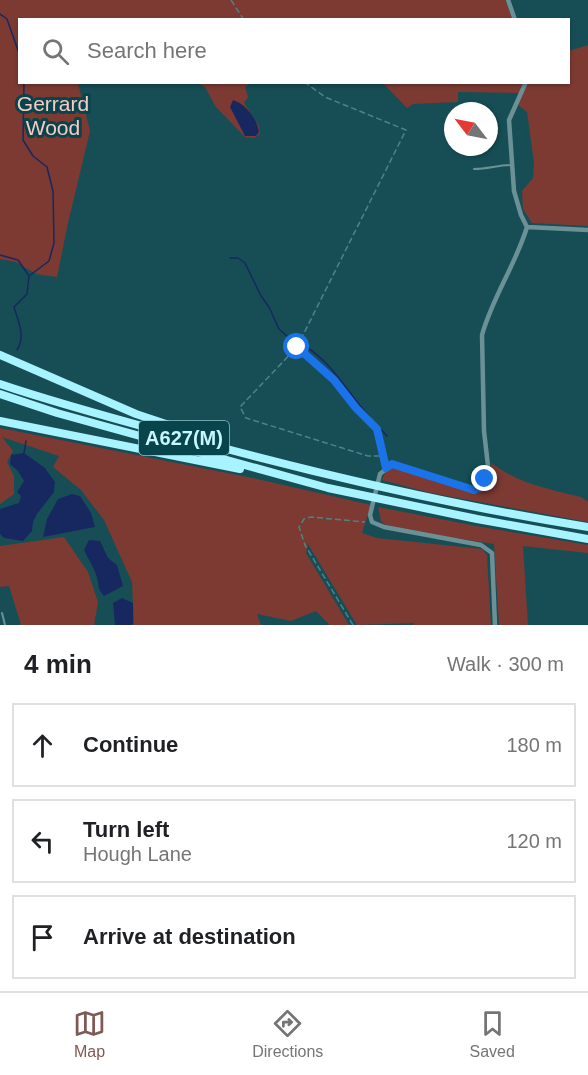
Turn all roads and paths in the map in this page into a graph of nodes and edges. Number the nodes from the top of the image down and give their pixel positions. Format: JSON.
{"nodes":[{"id":1,"x":231,"y":0,"type":"edge"},
{"id":2,"x":507,"y":0,"type":"edge"},
{"id":3,"x":243,"y":18,"type":"edge"},
{"id":4,"x":514,"y":18,"type":"edge"},
{"id":5,"x":307,"y":84,"type":"edge"},
{"id":6,"x":524,"y":84,"type":"edge"},
{"id":7,"x":512,"y":165,"type":"junction"},
{"id":8,"x":474,"y":169,"type":"dead end"},
{"id":9,"x":527,"y":227,"type":"junction"},
{"id":10,"x":588,"y":230,"type":"edge"},
{"id":11,"x":297,"y":347,"type":"junction"},
{"id":12,"x":0,"y":355,"type":"edge"},
{"id":13,"x":0,"y":384,"type":"edge"},
{"id":14,"x":0,"y":394,"type":"edge"},
{"id":15,"x":0,"y":421,"type":"edge"},
{"id":16,"x":382,"y":456,"type":"junction"},
{"id":17,"x":386,"y":468,"type":"junction"},
{"id":18,"x":308,"y":471,"type":"junction"},
{"id":19,"x":328,"y":488,"type":"junction"},
{"id":20,"x":372,"y":522,"type":"junction"},
{"id":21,"x":588,"y":527,"type":"edge"},
{"id":22,"x":588,"y":539,"type":"edge"},
{"id":23,"x":2,"y":613,"type":"dead end"},
{"id":24,"x":5,"y":625,"type":"edge"},
{"id":25,"x":353,"y":625,"type":"edge"},
{"id":26,"x":495,"y":625,"type":"edge"}],
"edges":[{"from":1,"to":3,"type":"path"},
{"from":2,"to":4,"type":"street"},
{"from":5,"to":11,"type":"path"},
{"from":6,"to":7,"type":"street"},
{"from":7,"to":8,"type":"lane"},
{"from":7,"to":9,"type":"street"},
{"from":9,"to":10,"type":"street"},
{"from":9,"to":17,"type":"street"},
{"from":11,"to":16,"type":"path"},
{"from":11,"to":16,"type":"path"},
{"from":12,"to":18,"type":"highway","number":"A627(M)"},
{"from":13,"to":18,"type":"highway","number":"A627(M)"},
{"from":14,"to":19,"type":"highway","number":"A627(M)"},
{"from":15,"to":19,"type":"highway","number":"A627(M)"},
{"from":16,"to":17,"type":"path"},
{"from":17,"to":20,"type":"street"},
{"from":18,"to":21,"type":"highway","number":"A627(M)"},
{"from":19,"to":22,"type":"highway","number":"A627(M)"},
{"from":20,"to":25,"type":"path"},
{"from":20,"to":26,"type":"street"},
{"from":23,"to":24,"type":"lane"}]}
